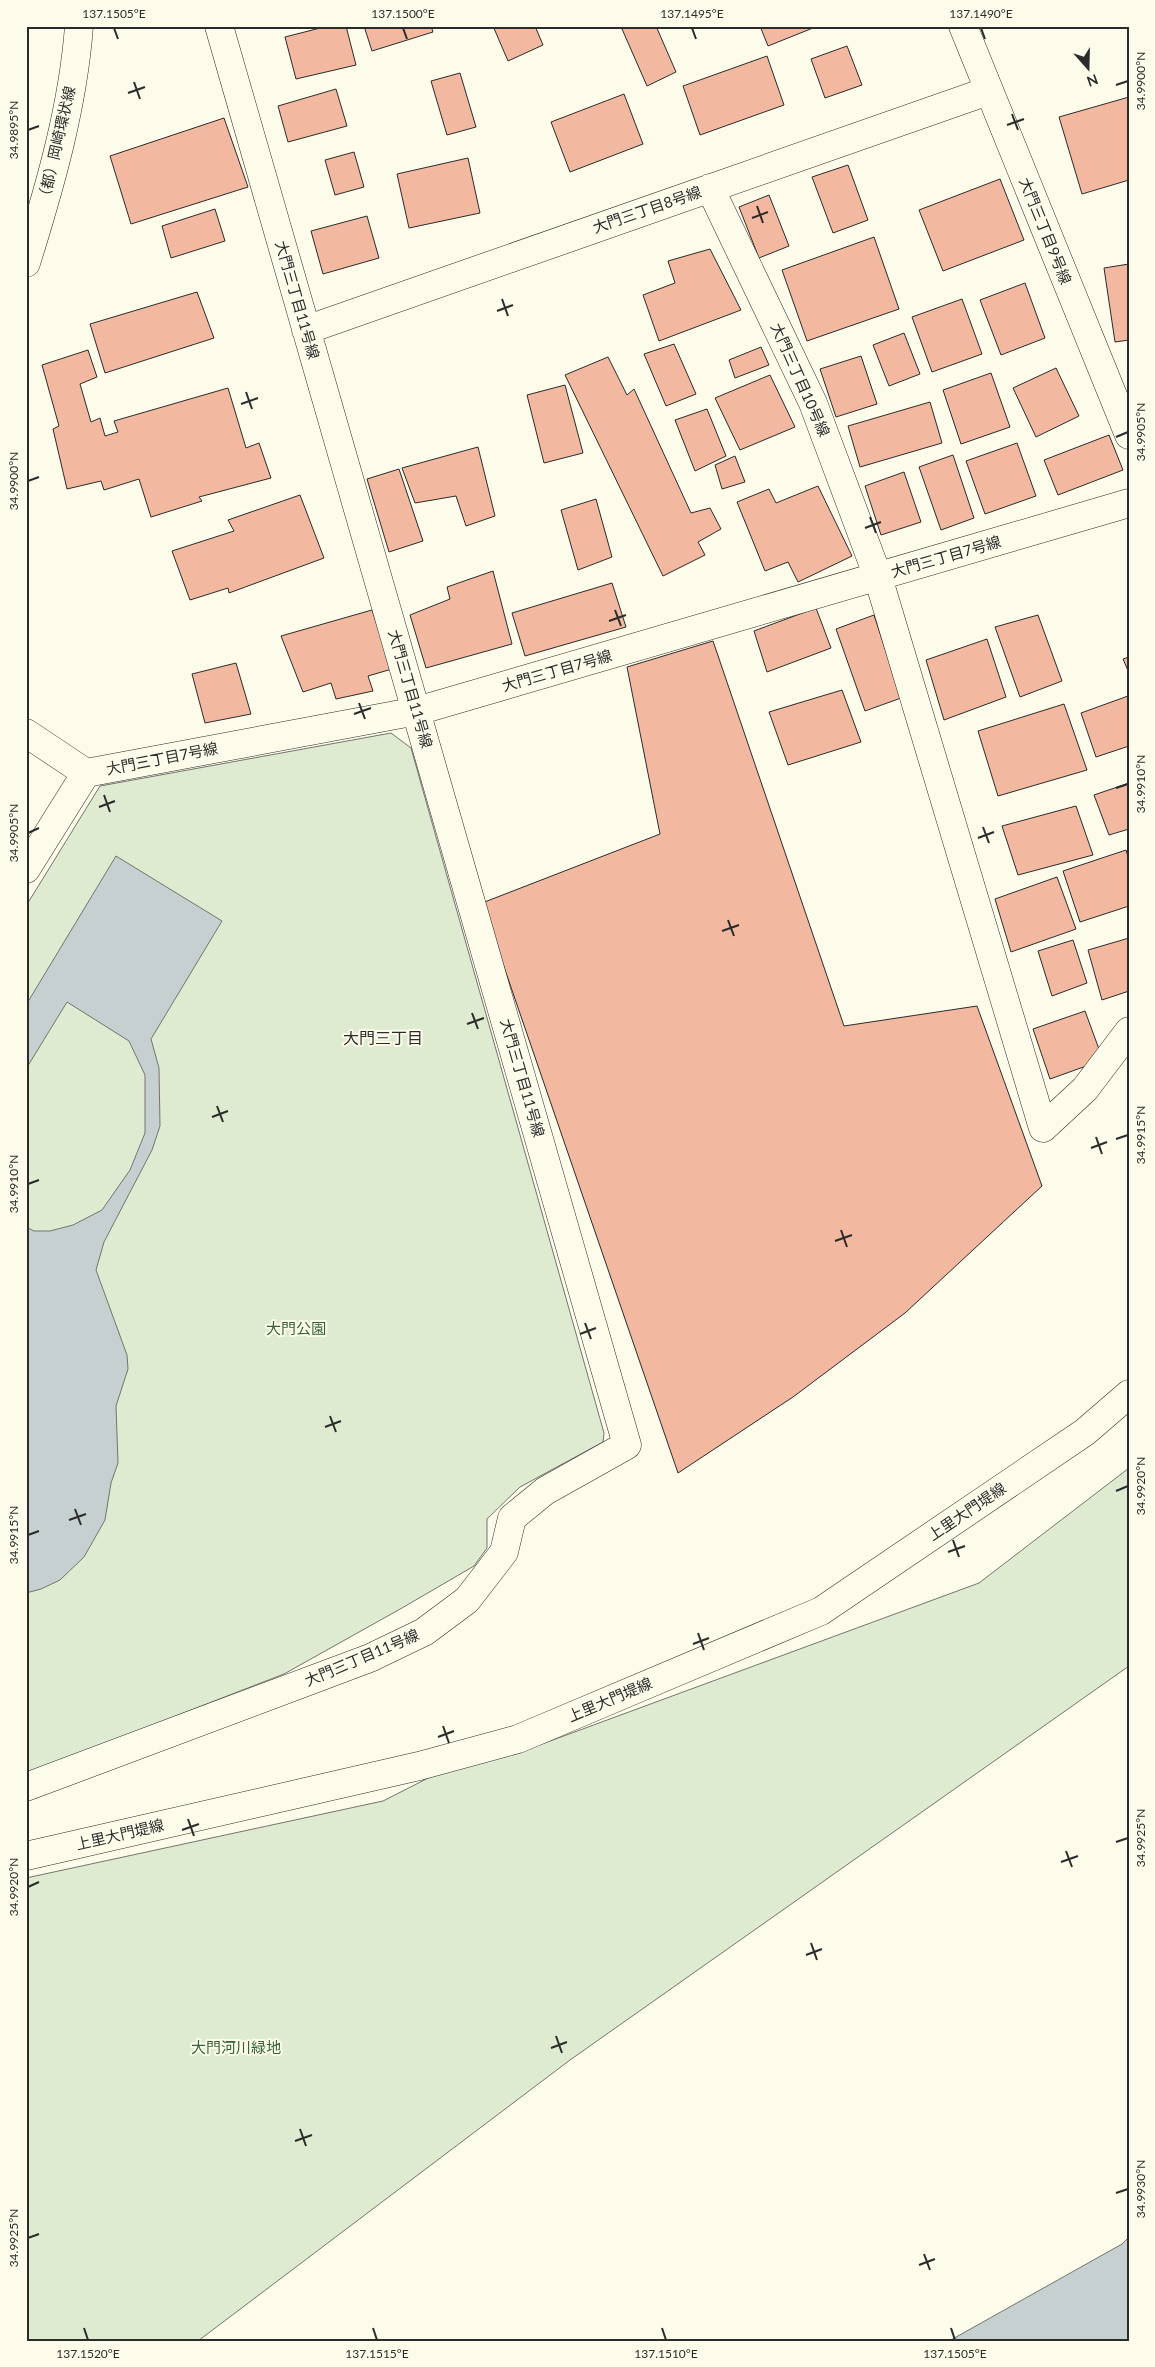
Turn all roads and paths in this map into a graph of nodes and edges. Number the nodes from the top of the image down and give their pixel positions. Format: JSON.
{"nodes":[{"id":1,"x":79,"y":26,"type":"edge"},
{"id":2,"x":219,"y":26,"type":"edge"},
{"id":3,"x":962,"y":26,"type":"edge"},
{"id":4,"x":988,"y":91,"type":"junction"},
{"id":5,"x":710,"y":188,"type":"junction"},
{"id":6,"x":26,"y":263,"type":"edge"},
{"id":7,"x":306,"y":330,"type":"junction"},
{"id":8,"x":1129,"y":434,"type":"edge"},
{"id":9,"x":1129,"y":503,"type":"edge"},
{"id":10,"x":878,"y":577,"type":"junction"},
{"id":11,"x":417,"y":711,"type":"junction"},
{"id":12,"x":26,"y":733,"type":"edge"},
{"id":13,"x":86,"y":773,"type":"junction"},
{"id":14,"x":26,"y":869,"type":"edge"},
{"id":15,"x":1129,"y":1031,"type":"edge"},
{"id":16,"x":1129,"y":1394,"type":"edge"},
{"id":17,"x":26,"y":1787,"type":"edge"},
{"id":18,"x":26,"y":1856,"type":"edge"}],
"edges":[{"from":1,"to":6,"type":"street","name":"（都）岡崎環状線"},
{"from":2,"to":7,"type":"street","name":"大門三丁目11号線"},
{"from":3,"to":4,"type":"street","name":"大門三丁目9号線"},
{"from":4,"to":5,"type":"street","name":"大門三丁目8号線"},
{"from":4,"to":8,"type":"street","name":"大門三丁目9号線"},
{"from":5,"to":7,"type":"street","name":"大門三丁目8号線"},
{"from":5,"to":10,"type":"street","name":"大門三丁目10号線"},
{"from":7,"to":11,"type":"street","name":"大門三丁目11号線"},
{"from":9,"to":10,"type":"street","name":"大門三丁目7号線"},
{"from":10,"to":11,"type":"street","name":"大門三丁目7号線"},
{"from":10,"to":15,"type":"street","name":"大門三丁目10号線"},
{"from":11,"to":13,"type":"street","name":"大門三丁目7号線"},
{"from":11,"to":17,"type":"street","name":"大門三丁目11号線"},
{"from":12,"to":13,"type":"street"},
{"from":13,"to":14,"type":"street","name":"大門三丁目7号線"},
{"from":16,"to":18,"type":"street","name":"上里大門堤線"}]}
